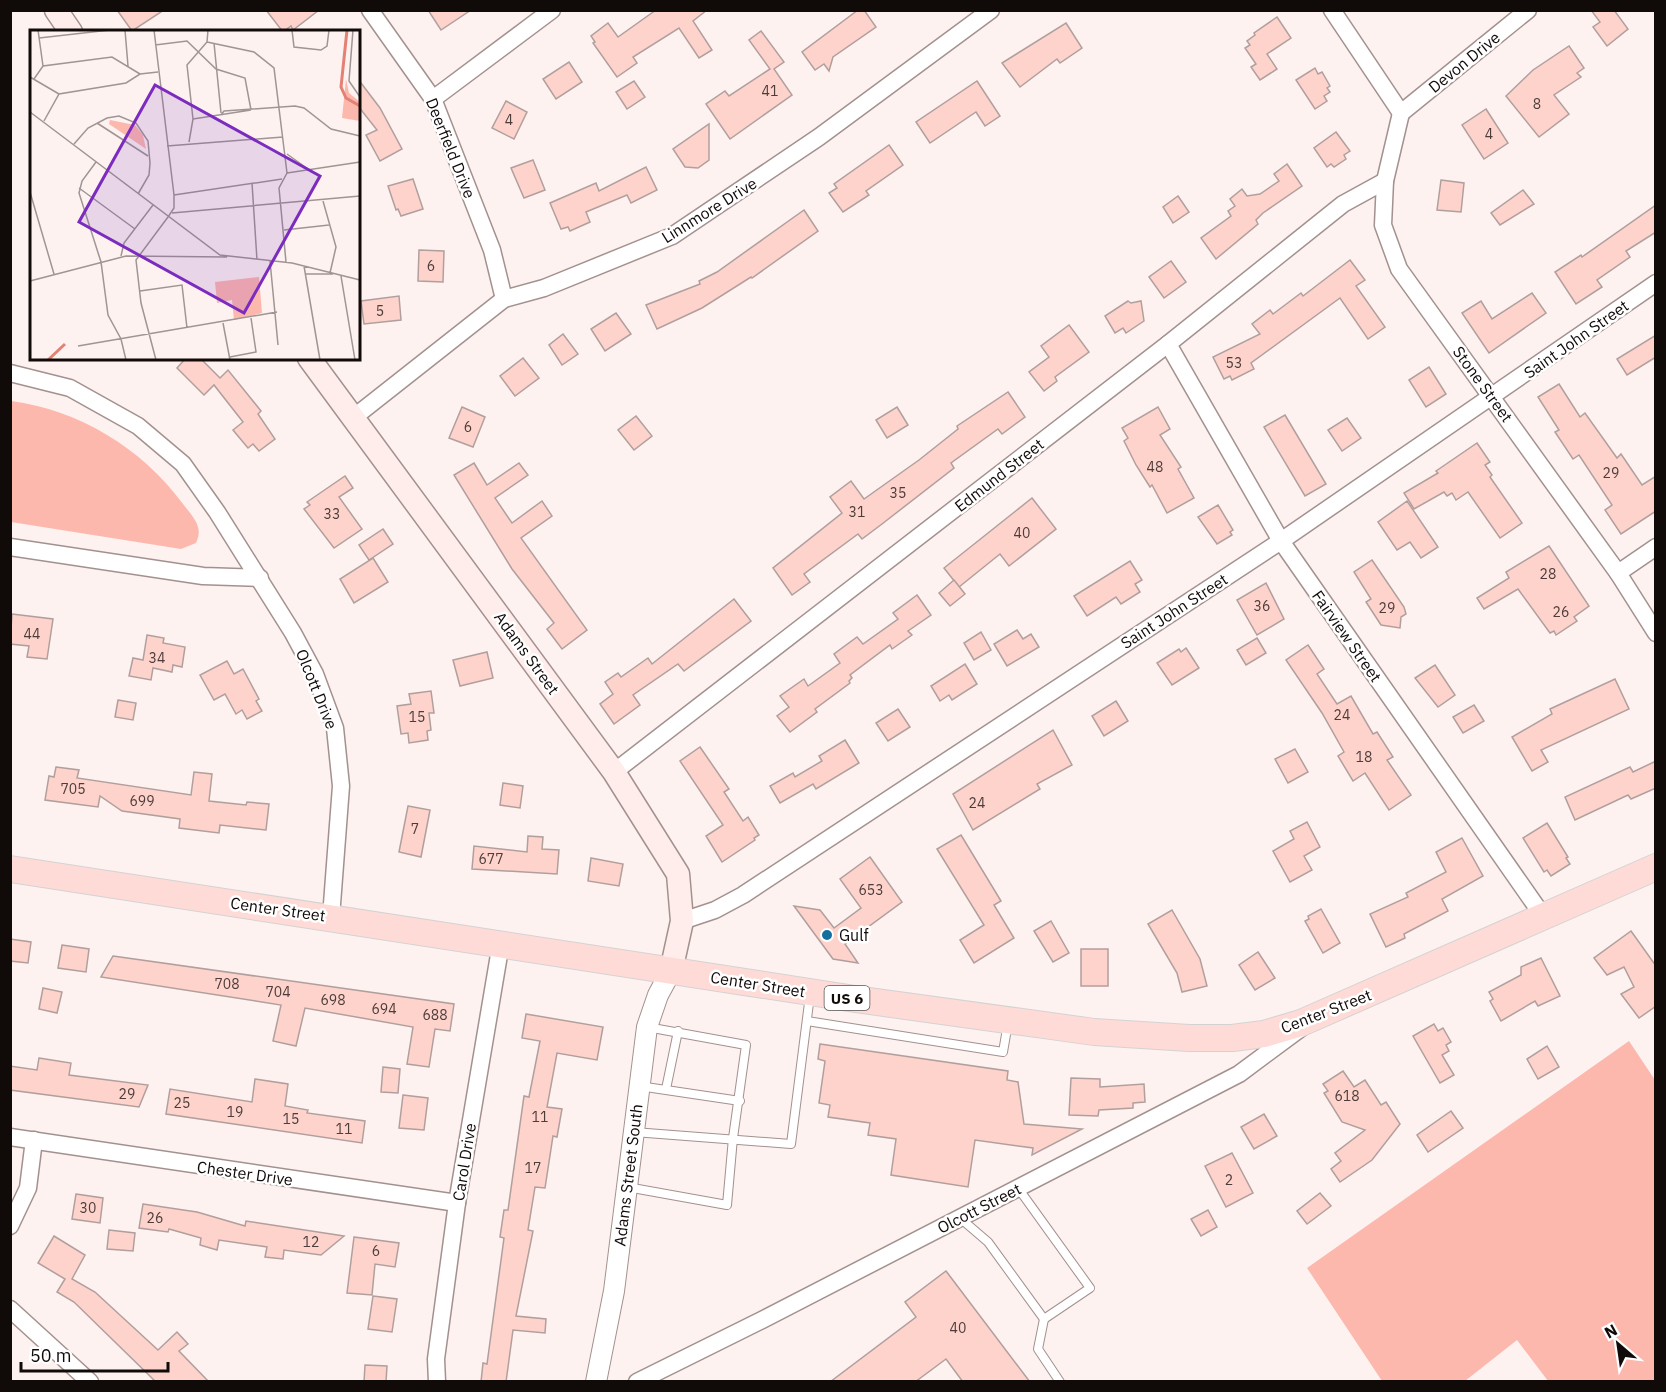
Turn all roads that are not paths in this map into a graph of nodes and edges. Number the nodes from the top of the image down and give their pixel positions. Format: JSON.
{"nodes":[{"id":1,"x":56,"y":10,"type":"edge"},
{"id":2,"x":370,"y":10,"type":"edge"},
{"id":3,"x":552,"y":10,"type":"edge"},
{"id":4,"x":991,"y":10,"type":"edge"},
{"id":5,"x":1332,"y":10,"type":"edge"},
{"id":6,"x":1528,"y":10,"type":"edge"},
{"id":7,"x":70,"y":30,"type":"edge"},
{"id":8,"x":434,"y":99,"type":"junction"},
{"id":9,"x":1401,"y":113,"type":"junction"},
{"id":10,"x":1385,"y":181,"type":"junction"},
{"id":11,"x":1656,"y":283,"type":"edge"},
{"id":12,"x":504,"y":299,"type":"junction"},
{"id":13,"x":1168,"y":344,"type":"junction"},
{"id":14,"x":310,"y":360,"type":"edge"},
{"id":15,"x":10,"y":373,"type":"edge"},
{"id":16,"x":1493,"y":397,"type":"junction"},
{"id":17,"x":353,"y":418,"type":"junction"},
{"id":18,"x":1281,"y":541,"type":"junction"},
{"id":19,"x":10,"y":547,"type":"edge"},
{"id":20,"x":1656,"y":547,"type":"edge"},
{"id":21,"x":1618,"y":573,"type":"junction"},
{"id":22,"x":260,"y":578,"type":"junction"},
{"id":23,"x":1656,"y":633,"type":"edge"},
{"id":24,"x":614,"y":772,"type":"junction"},
{"id":25,"x":10,"y":869,"type":"edge"},
{"id":26,"x":1653,"y":872,"type":"edge"},
{"id":27,"x":1543,"y":916,"type":"junction"},
{"id":28,"x":331,"y":917,"type":"junction"},
{"id":29,"x":682,"y":921,"type":"junction"},
{"id":30,"x":501,"y":943,"type":"junction"},
{"id":31,"x":671,"y":971,"type":"junction"},
{"id":32,"x":811,"y":992,"type":"junction"},
{"id":33,"x":1009,"y":1020,"type":"junction"},
{"id":34,"x":1311,"y":1020,"type":"junction"},
{"id":35,"x":807,"y":1021,"type":"junction"},
{"id":36,"x":647,"y":1027,"type":"junction"},
{"id":37,"x":678,"y":1031,"type":"junction"},
{"id":38,"x":639,"y":1086,"type":"junction"},
{"id":39,"x":666,"y":1089,"type":"junction"},
{"id":40,"x":740,"y":1101,"type":"junction"},
{"id":41,"x":633,"y":1132,"type":"junction"},
{"id":42,"x":10,"y":1137,"type":"edge"},
{"id":43,"x":733,"y":1138,"type":"junction"},
{"id":44,"x":34,"y":1140,"type":"junction"},
{"id":45,"x":626,"y":1186,"type":"junction"},
{"id":46,"x":1018,"y":1188,"type":"junction"},
{"id":47,"x":457,"y":1203,"type":"junction"},
{"id":48,"x":960,"y":1218,"type":"junction"},
{"id":49,"x":10,"y":1226,"type":"edge"},
{"id":50,"x":10,"y":1309,"type":"edge"},
{"id":51,"x":1044,"y":1319,"type":"junction"},
{"id":52,"x":90,"y":1382,"type":"edge"},
{"id":53,"x":437,"y":1382,"type":"edge"},
{"id":54,"x":596,"y":1382,"type":"edge"},
{"id":55,"x":637,"y":1382,"type":"edge"},
{"id":56,"x":1060,"y":1382,"type":"edge"}],
"edges":[{"from":1,"to":7,"type":"main road"},
{"from":2,"to":8,"type":"street","name":"Deerfield Drive"},
{"from":3,"to":8,"type":"street"},
{"from":4,"to":12,"type":"street","name":"Linnmore Drive"},
{"from":5,"to":9,"type":"street"},
{"from":6,"to":9,"type":"street","name":"Devon Drive"},
{"from":8,"to":12,"type":"street","name":"Deerfield Drive"},
{"from":9,"to":10,"type":"street","name":"Stone Street"},
{"from":10,"to":13,"type":"street","name":"Edmund Street"},
{"from":10,"to":16,"type":"street","name":"Stone Street"},
{"from":11,"to":16,"type":"street","name":"Saint John Street"},
{"from":12,"to":17,"type":"street","name":"Linnmore Drive"},
{"from":13,"to":18,"type":"street","name":"Fairview Street"},
{"from":13,"to":24,"type":"street","name":"Edmund Street"},
{"from":14,"to":17,"type":"main road","name":"Adams Street"},
{"from":15,"to":22,"type":"street","name":"Olcott Drive"},
{"from":16,"to":18,"type":"street","name":"Saint John Street"},
{"from":16,"to":21,"type":"street","name":"Stone Street"},
{"from":17,"to":24,"type":"main road","name":"Adams Street"},
{"from":18,"to":27,"type":"street","name":"Fairview Street"},
{"from":18,"to":29,"type":"street","name":"Saint John Street"},
{"from":19,"to":22,"type":"street"},
{"from":20,"to":21,"type":"street"},
{"from":21,"to":23,"type":"street","name":"Stone Street"},
{"from":22,"to":28,"type":"street","name":"Olcott Drive"},
{"from":24,"to":29,"type":"main road","name":"Adams Street"},
{"from":25,"to":28,"type":"main road","name":"Center Street","number":"US 6"},
{"from":26,"to":27,"type":"main road","name":"Center Street","number":"US 6"},
{"from":27,"to":34,"type":"main road","name":"Center Street","number":"US 6"},
{"from":28,"to":30,"type":"main road","name":"Center Street","number":"US 6"},
{"from":29,"to":31,"type":"main road","name":"Adams Street"},
{"from":30,"to":31,"type":"main road","name":"Center Street","number":"US 6"},
{"from":30,"to":47,"type":"street","name":"Carol Drive"},
{"from":31,"to":32,"type":"main road","name":"Center Street","number":"US 6"},
{"from":31,"to":36,"type":"street","name":"Adams Street South"},
{"from":32,"to":33,"type":"main road","name":"Center Street","number":"US 6"},
{"from":32,"to":35,"type":"lane"},
{"from":33,"to":34,"type":"main road","name":"Center Street","number":"US 6"},
{"from":33,"to":35,"type":"lane"},
{"from":34,"to":46,"type":"street","name":"Olcott Street"},
{"from":35,"to":43,"type":"lane"},
{"from":36,"to":37,"type":"lane"},
{"from":36,"to":38,"type":"street","name":"Adams Street South"},
{"from":37,"to":39,"type":"lane"},
{"from":37,"to":40,"type":"lane"},
{"from":38,"to":39,"type":"lane"},
{"from":38,"to":41,"type":"street","name":"Adams Street South"},
{"from":39,"to":40,"type":"lane"},
{"from":40,"to":43,"type":"lane"},
{"from":41,"to":43,"type":"lane"},
{"from":41,"to":45,"type":"street","name":"Adams Street South"},
{"from":42,"to":44,"type":"street","name":"Chester Drive"},
{"from":43,"to":45,"type":"lane"},
{"from":44,"to":47,"type":"street","name":"Chester Drive"},
{"from":44,"to":49,"type":"street"},
{"from":45,"to":54,"type":"street","name":"Adams Street South"},
{"from":46,"to":48,"type":"street","name":"Olcott Street"},
{"from":46,"to":51,"type":"lane"},
{"from":47,"to":53,"type":"street","name":"Carol Drive"},
{"from":48,"to":51,"type":"lane"},
{"from":48,"to":55,"type":"street","name":"Olcott Street"},
{"from":50,"to":52,"type":"street"},
{"from":51,"to":56,"type":"lane"}]}
